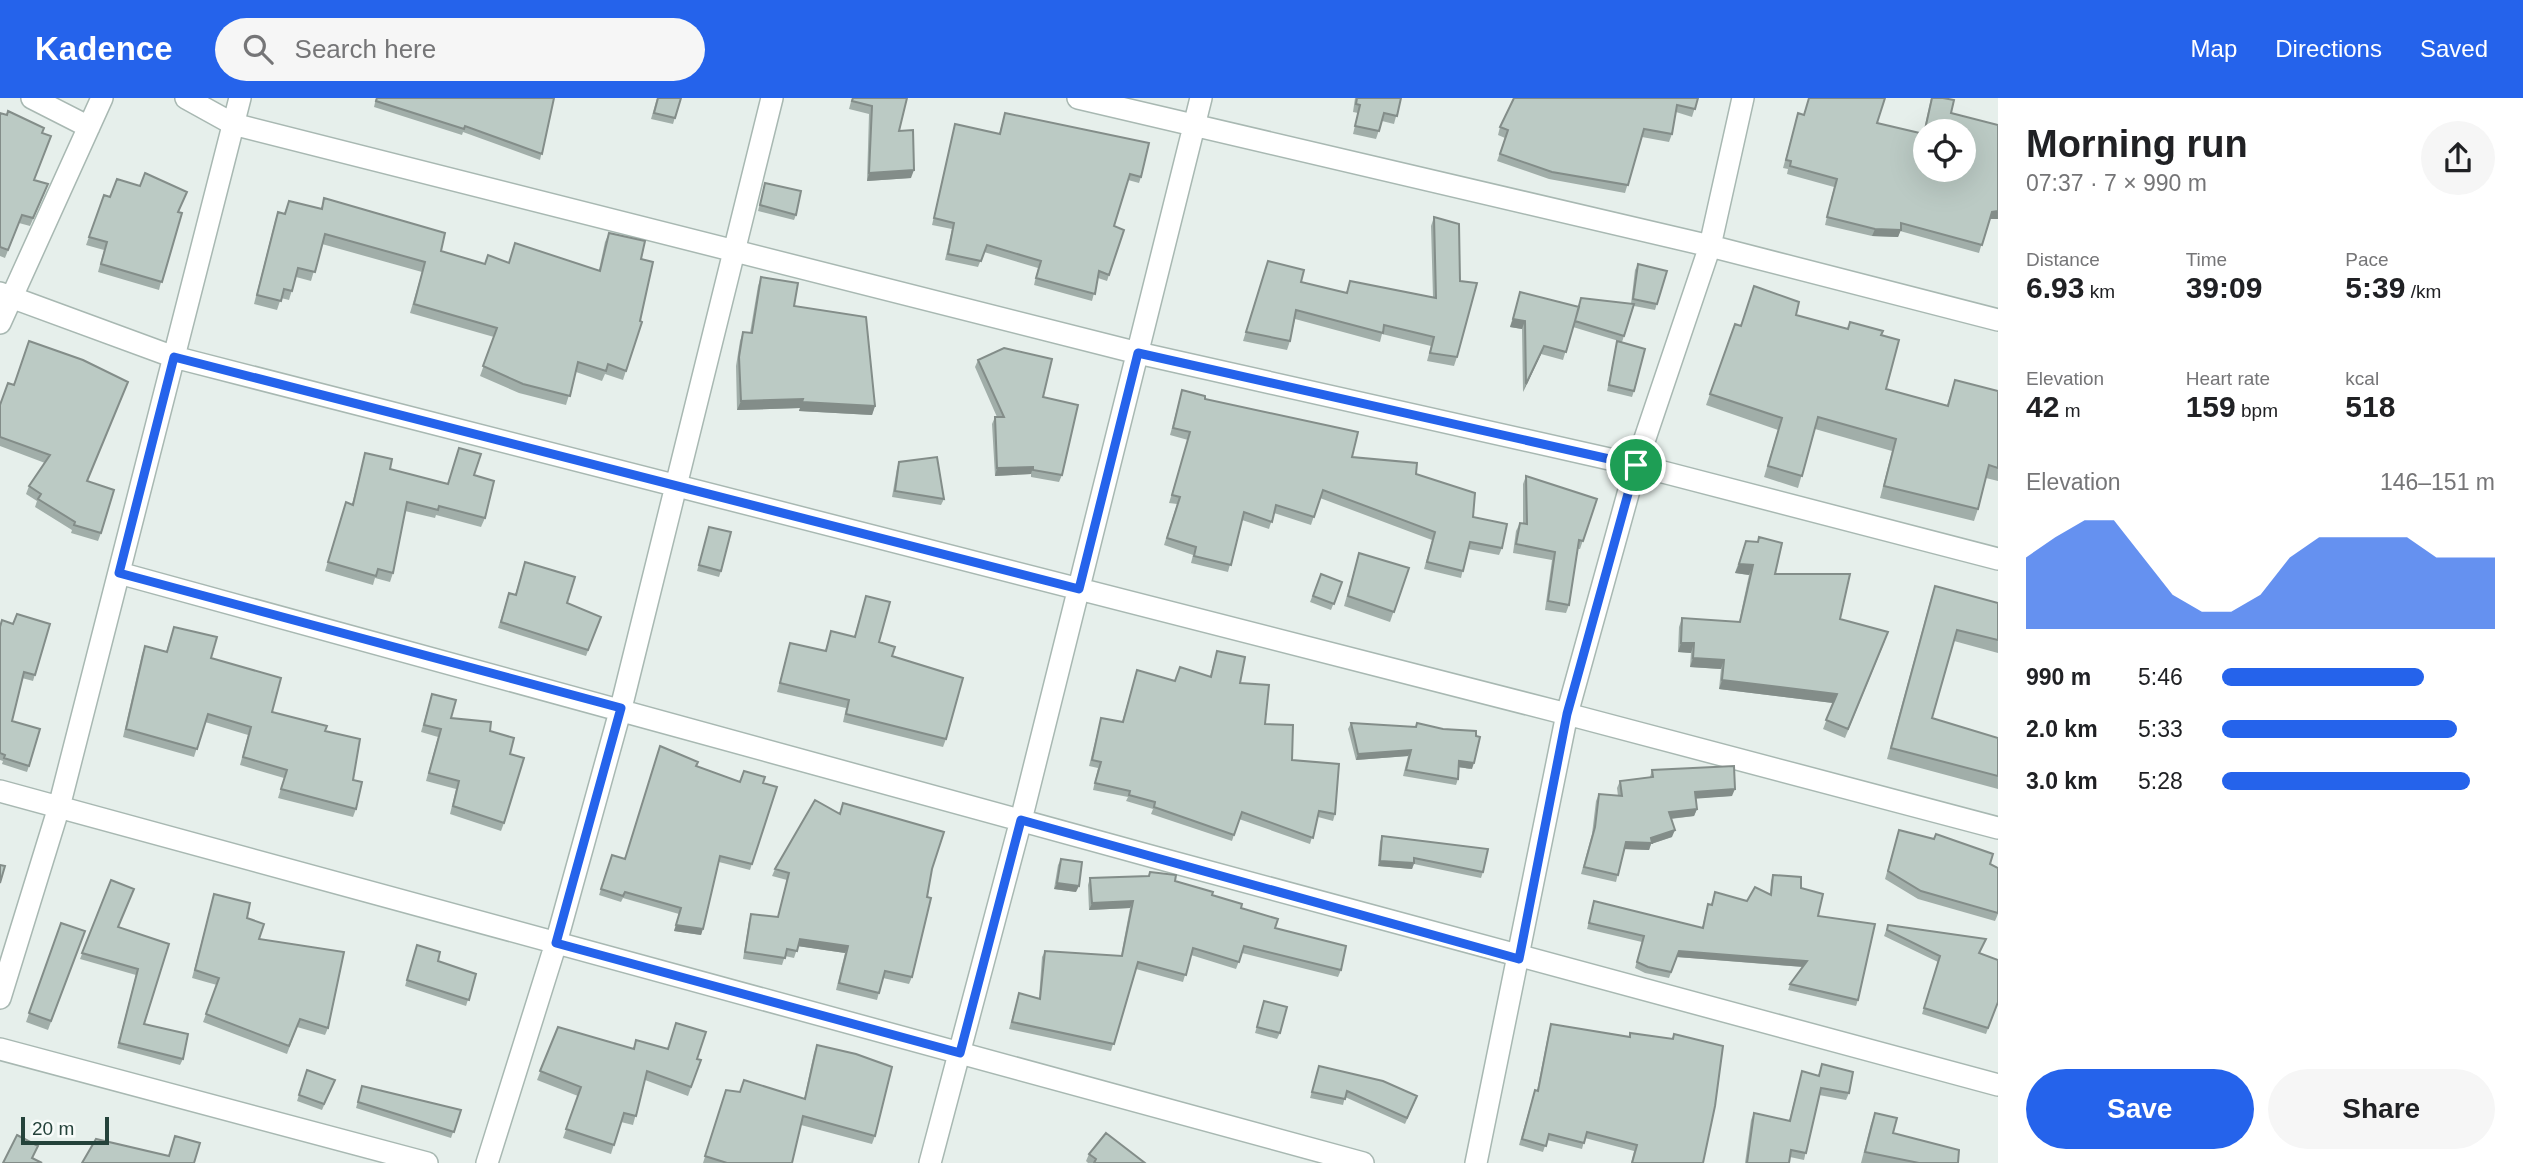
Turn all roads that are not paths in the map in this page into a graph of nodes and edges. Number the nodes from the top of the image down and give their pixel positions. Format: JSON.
{"nodes":[{"id":1,"x":32,"y":98,"type":"edge"},
{"id":2,"x":102,"y":98,"type":"edge"},
{"id":3,"x":186,"y":98,"type":"edge"},
{"id":4,"x":240,"y":98,"type":"edge"},
{"id":5,"x":772,"y":98,"type":"edge"},
{"id":6,"x":1078,"y":98,"type":"edge"},
{"id":7,"x":1201,"y":98,"type":"edge"},
{"id":8,"x":1743,"y":98,"type":"edge"},
{"id":9,"x":233,"y":124,"type":"junction"},
{"id":10,"x":1195,"y":124,"type":"junction"},
{"id":11,"x":89,"y":127,"type":"junction"},
{"id":12,"x":1710,"y":246,"type":"junction"},
{"id":13,"x":6,"y":296,"type":"edge"},
{"id":14,"x":1998,"y":320,"type":"edge"},
{"id":15,"x":0,"y":323,"type":"edge"},
{"id":16,"x":1138,"y":353,"type":"junction"},
{"id":17,"x":174,"y":357,"type":"junction"},
{"id":18,"x":1636,"y":465,"type":"junction"},
{"id":19,"x":674,"y":485,"type":"junction"},
{"id":20,"x":1998,"y":559,"type":"edge"},
{"id":21,"x":119,"y":573,"type":"junction"},
{"id":22,"x":1079,"y":589,"type":"junction"},
{"id":23,"x":621,"y":708,"type":"junction"},
{"id":24,"x":1567,"y":714,"type":"junction"},
{"id":25,"x":0,"y":791,"type":"edge"},
{"id":26,"x":59,"y":807,"type":"junction"},
{"id":27,"x":1021,"y":820,"type":"junction"},
{"id":28,"x":1998,"y":828,"type":"edge"},
{"id":29,"x":556,"y":943,"type":"junction"},
{"id":30,"x":1519,"y":959,"type":"junction"},
{"id":31,"x":0,"y":998,"type":"edge"},
{"id":32,"x":0,"y":1049,"type":"edge"},
{"id":33,"x":960,"y":1053,"type":"junction"},
{"id":34,"x":1998,"y":1085,"type":"edge"},
{"id":35,"x":427,"y":1163,"type":"edge"},
{"id":36,"x":487,"y":1163,"type":"edge"},
{"id":37,"x":930,"y":1163,"type":"edge"},
{"id":38,"x":1363,"y":1163,"type":"edge"},
{"id":39,"x":1476,"y":1163,"type":"edge"}],
"edges":[{"from":1,"to":11,"type":"street"},
{"from":2,"to":11,"type":"street"},
{"from":3,"to":9,"type":"street"},
{"from":4,"to":9,"type":"street"},
{"from":5,"to":19,"type":"street"},
{"from":6,"to":10,"type":"street"},
{"from":7,"to":10,"type":"street"},
{"from":8,"to":12,"type":"street"},
{"from":9,"to":16,"type":"street"},
{"from":9,"to":17,"type":"street"},
{"from":10,"to":12,"type":"street"},
{"from":10,"to":16,"type":"street"},
{"from":11,"to":13,"type":"street"},
{"from":12,"to":14,"type":"street"},
{"from":12,"to":18,"type":"street"},
{"from":13,"to":15,"type":"street"},
{"from":13,"to":17,"type":"street"},
{"from":16,"to":18,"type":"street"},
{"from":16,"to":22,"type":"street"},
{"from":17,"to":19,"type":"street"},
{"from":17,"to":21,"type":"street"},
{"from":18,"to":20,"type":"street"},
{"from":18,"to":24,"type":"street"},
{"from":19,"to":22,"type":"street"},
{"from":19,"to":23,"type":"street"},
{"from":21,"to":23,"type":"street"},
{"from":21,"to":26,"type":"street"},
{"from":22,"to":24,"type":"street"},
{"from":22,"to":27,"type":"street"},
{"from":23,"to":27,"type":"street"},
{"from":23,"to":29,"type":"street"},
{"from":24,"to":28,"type":"street"},
{"from":24,"to":30,"type":"street"},
{"from":25,"to":26,"type":"street"},
{"from":26,"to":29,"type":"street"},
{"from":26,"to":31,"type":"street"},
{"from":27,"to":30,"type":"street"},
{"from":27,"to":33,"type":"street"},
{"from":29,"to":33,"type":"street"},
{"from":29,"to":36,"type":"street"},
{"from":30,"to":34,"type":"street"},
{"from":30,"to":39,"type":"street"},
{"from":32,"to":35,"type":"street"},
{"from":33,"to":37,"type":"street"},
{"from":33,"to":38,"type":"street"}]}
